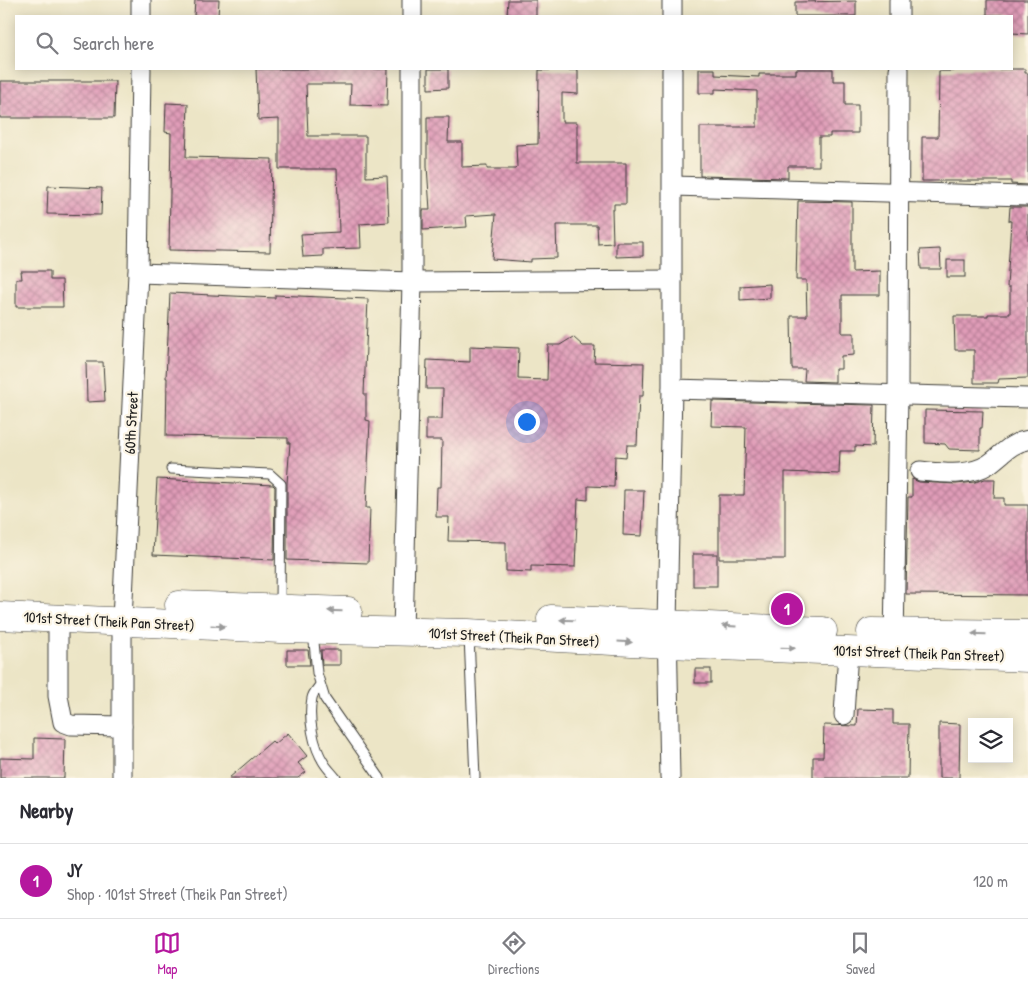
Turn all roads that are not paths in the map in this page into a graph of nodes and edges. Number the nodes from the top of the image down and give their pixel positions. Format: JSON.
{"nodes":[{"id":1,"x":141,"y":0,"type":"edge"},
{"id":2,"x":412,"y":0,"type":"edge"},
{"id":3,"x":672,"y":0,"type":"edge"},
{"id":4,"x":899,"y":0,"type":"edge"},
{"id":5,"x":141,"y":15,"type":"edge"},
{"id":6,"x":412,"y":15,"type":"edge"},
{"id":7,"x":672,"y":15,"type":"edge"},
{"id":8,"x":899,"y":15,"type":"edge"},
{"id":9,"x":141,"y":70,"type":"edge"},
{"id":10,"x":412,"y":70,"type":"edge"},
{"id":11,"x":672,"y":70,"type":"edge"},
{"id":12,"x":899,"y":70,"type":"edge"},
{"id":13,"x":672,"y":186,"type":"junction"},
{"id":14,"x":899,"y":191,"type":"junction"},
{"id":15,"x":1028,"y":196,"type":"edge"},
{"id":16,"x":138,"y":273,"type":"junction"},
{"id":17,"x":672,"y":280,"type":"junction"},
{"id":18,"x":412,"y":282,"type":"junction"},
{"id":19,"x":672,"y":389,"type":"junction"},
{"id":20,"x":898,"y":395,"type":"junction"},
{"id":21,"x":1028,"y":398,"type":"edge"},
{"id":22,"x":1028,"y":440,"type":"edge"},
{"id":23,"x":171,"y":469,"type":"dead end"},
{"id":24,"x":920,"y":471,"type":"dead end"},
{"id":25,"x":7,"y":607,"type":"edge"},
{"id":26,"x":122,"y":613,"type":"junction"},
{"id":27,"x":58,"y":618,"type":"junction"},
{"id":28,"x":280,"y":619,"type":"junction"},
{"id":29,"x":403,"y":622,"type":"junction"},
{"id":30,"x":313,"y":629,"type":"junction"},
{"id":31,"x":468,"y":633,"type":"junction"},
{"id":32,"x":668,"y":634,"type":"junction"},
{"id":33,"x":1028,"y":634,"type":"edge"},
{"id":34,"x":894,"y":642,"type":"junction"},
{"id":35,"x":848,"y":650,"type":"junction"},
{"id":36,"x":1028,"y":658,"type":"edge"},
{"id":37,"x":320,"y":685,"type":"junction"},
{"id":38,"x":844,"y":715,"type":"dead end"},
{"id":39,"x":122,"y":726,"type":"junction"},
{"id":40,"x":122,"y":778,"type":"edge"},
{"id":41,"x":336,"y":778,"type":"edge"},
{"id":42,"x":380,"y":778,"type":"edge"},
{"id":43,"x":475,"y":778,"type":"edge"},
{"id":44,"x":670,"y":778,"type":"edge"}],
"edges":[{"from":1,"to":5,"type":"street"},
{"from":2,"to":6,"type":"street"},
{"from":3,"to":7,"type":"street"},
{"from":4,"to":8,"type":"street"},
{"from":9,"to":16,"type":"street","name":"60th Street"},
{"from":10,"to":18,"type":"street"},
{"from":11,"to":13,"type":"street"},
{"from":12,"to":14,"type":"street"},
{"from":13,"to":14,"type":"street"},
{"from":13,"to":17,"type":"street"},
{"from":14,"to":15,"type":"street"},
{"from":14,"to":20,"type":"street"},
{"from":16,"to":18,"type":"street"},
{"from":16,"to":26,"type":"street","name":"60th Street"},
{"from":17,"to":18,"type":"street"},
{"from":17,"to":19,"type":"street"},
{"from":18,"to":29,"type":"street"},
{"from":19,"to":20,"type":"street"},
{"from":19,"to":32,"type":"street"},
{"from":20,"to":21,"type":"street"},
{"from":20,"to":34,"type":"street"},
{"from":22,"to":24,"type":"street"},
{"from":23,"to":28,"type":"lane"},
{"from":25,"to":26,"type":"main road","name":"101st Street (Theik Pan Street)"},
{"from":25,"to":27,"type":"main road","name":"101st Street (Theik Pan Street)"},
{"from":26,"to":27,"type":"main road","name":"101st Street (Theik Pan Street)"},
{"from":26,"to":28,"type":"main road","name":"101st Street (Theik Pan Street)"},
{"from":26,"to":39,"type":"street","name":"60th Street"},
{"from":27,"to":39,"type":"street"},
{"from":29,"to":28,"type":"main road","name":"101st Street (Theik Pan Street)","one_way":true},
{"from":28,"to":30,"type":"main road","name":"101st Street (Theik Pan Street)"},
{"from":29,"to":30,"type":"main road","name":"101st Street (Theik Pan Street)"},
{"from":29,"to":31,"type":"main road","name":"101st Street (Theik Pan Street)"},
{"from":32,"to":29,"type":"main road","name":"101st Street (Theik Pan Street)","one_way":true},
{"from":30,"to":37,"type":"lane"},
{"from":31,"to":32,"type":"main road","name":"101st Street (Theik Pan Street)","one_way":true},
{"from":31,"to":43,"type":"lane"},
{"from":34,"to":32,"type":"main road","name":"101st Street (Theik Pan Street)","one_way":true},
{"from":32,"to":35,"type":"main road","name":"101st Street (Theik Pan Street)","one_way":true},
{"from":32,"to":44,"type":"street"},
{"from":33,"to":34,"type":"main road","name":"101st Street (Theik Pan Street)","one_way":true},
{"from":34,"to":35,"type":"main road","name":"101st Street (Theik Pan Street)"},
{"from":34,"to":36,"type":"main road","name":"101st Street (Theik Pan Street)"},
{"from":35,"to":38,"type":"street"},
{"from":37,"to":41,"type":"lane"},
{"from":37,"to":42,"type":"lane"},
{"from":39,"to":40,"type":"street","name":"60th Street"}]}
